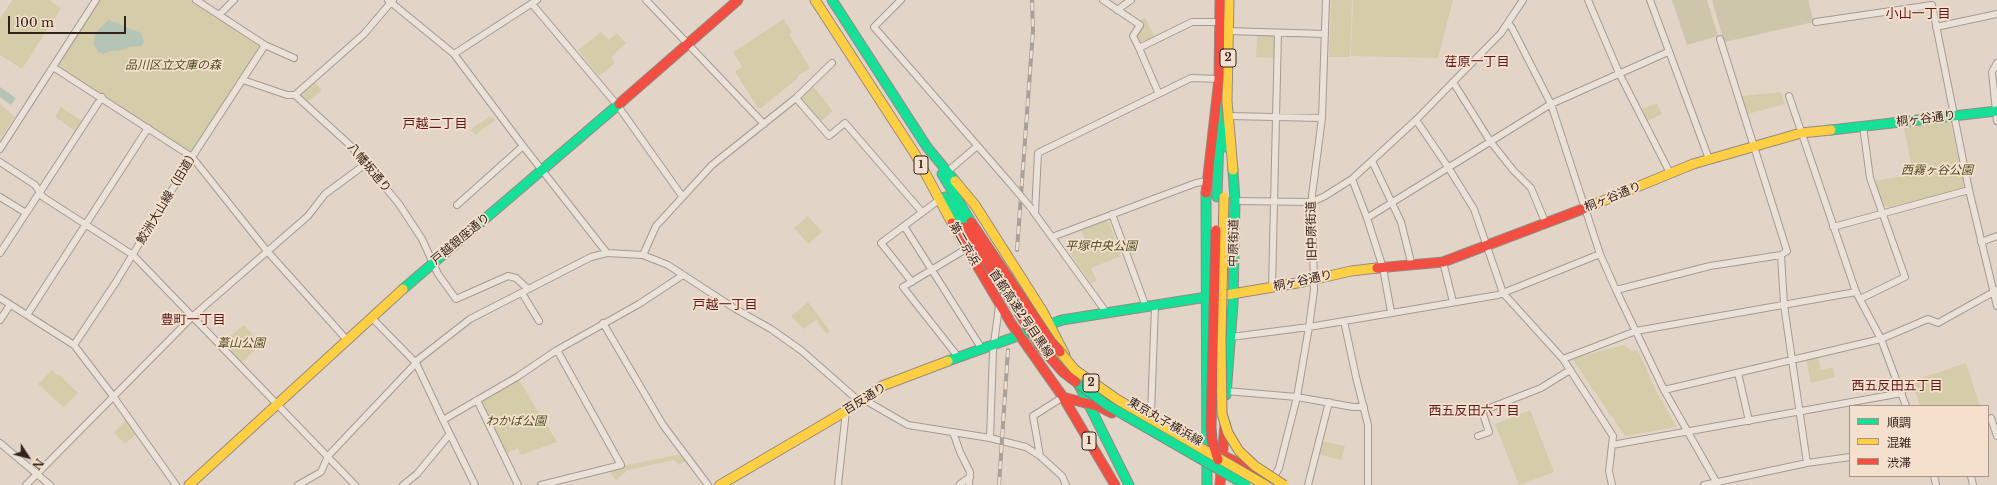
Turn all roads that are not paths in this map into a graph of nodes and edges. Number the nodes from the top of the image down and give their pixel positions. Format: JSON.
{"nodes":[{"id":1,"x":96,"y":0,"type":"edge"},
{"id":2,"x":196,"y":0,"type":"edge"},
{"id":3,"x":234,"y":0,"type":"edge"},
{"id":4,"x":646,"y":0,"type":"edge"},
{"id":5,"x":738,"y":0,"type":"edge"},
{"id":6,"x":815,"y":0,"type":"edge"},
{"id":7,"x":832,"y":0,"type":"edge"},
{"id":8,"x":901,"y":0,"type":"edge"},
{"id":9,"x":1103,"y":0,"type":"edge"},
{"id":10,"x":1132,"y":0,"type":"edge"},
{"id":11,"x":1220,"y":0,"type":"edge"},
{"id":12,"x":1229,"y":0,"type":"edge"},
{"id":13,"x":1326,"y":0,"type":"edge"},
{"id":14,"x":1523,"y":0,"type":"edge"},
{"id":15,"x":1588,"y":0,"type":"edge"},
{"id":16,"x":1650,"y":0,"type":"edge"},
{"id":17,"x":391,"y":1,"type":"edge"},
{"id":18,"x":535,"y":2,"type":"edge"},
{"id":19,"x":1117,"y":10,"type":"junction"},
{"id":20,"x":1997,"y":14,"type":"edge"},
{"id":21,"x":219,"y":15,"type":"junction"},
{"id":22,"x":1220,"y":22,"type":"junction"},
{"id":23,"x":1816,"y":22,"type":"dead end"},
{"id":24,"x":1508,"y":23,"type":"junction"},
{"id":25,"x":1936,"y":27,"type":"junction"},
{"id":26,"x":1228,"y":31,"type":"junction"},
{"id":27,"x":1278,"y":34,"type":"junction"},
{"id":28,"x":1325,"y":34,"type":"junction"},
{"id":29,"x":1720,"y":38,"type":"dead end"},
{"id":30,"x":688,"y":43,"type":"junction"},
{"id":31,"x":266,"y":45,"type":"junction"},
{"id":32,"x":1138,"y":48,"type":"junction"},
{"id":33,"x":1668,"y":52,"type":"junction"},
{"id":34,"x":454,"y":54,"type":"junction"},
{"id":35,"x":294,"y":58,"type":"dead end"},
{"id":36,"x":832,"y":63,"type":"dead end"},
{"id":37,"x":1997,"y":63,"type":"edge"},
{"id":38,"x":53,"y":67,"type":"junction"},
{"id":39,"x":1619,"y":72,"type":"junction"},
{"id":40,"x":1219,"y":79,"type":"junction"},
{"id":41,"x":243,"y":80,"type":"junction"},
{"id":42,"x":1453,"y":82,"type":"junction"},
{"id":43,"x":1158,"y":92,"type":"junction"},
{"id":44,"x":295,"y":96,"type":"junction"},
{"id":45,"x":1789,"y":96,"type":"dead end"},
{"id":46,"x":102,"y":97,"type":"junction"},
{"id":47,"x":796,"y":98,"type":"junction"},
{"id":48,"x":1217,"y":102,"type":"junction"},
{"id":49,"x":1550,"y":104,"type":"junction"},
{"id":50,"x":618,"y":106,"type":"junction"},
{"id":51,"x":1996,"y":111,"type":"edge"},
{"id":52,"x":1228,"y":116,"type":"junction"},
{"id":53,"x":1276,"y":116,"type":"junction"},
{"id":54,"x":1954,"y":116,"type":"junction"},
{"id":55,"x":1322,"y":118,"type":"junction"},
{"id":56,"x":1416,"y":120,"type":"junction"},
{"id":57,"x":1997,"y":121,"type":"edge"},
{"id":58,"x":764,"y":124,"type":"junction"},
{"id":59,"x":1862,"y":126,"type":"junction"},
{"id":60,"x":148,"y":128,"type":"junction"},
{"id":61,"x":1801,"y":134,"type":"junction"},
{"id":62,"x":1490,"y":141,"type":"junction"},
{"id":63,"x":522,"y":146,"type":"junction"},
{"id":64,"x":927,"y":147,"type":"junction"},
{"id":65,"x":976,"y":147,"type":"junction"},
{"id":66,"x":1754,"y":147,"type":"junction"},
{"id":67,"x":0,"y":149,"type":"edge"},
{"id":68,"x":916,"y":154,"type":"junction"},
{"id":69,"x":192,"y":157,"type":"junction"},
{"id":70,"x":1709,"y":159,"type":"junction"},
{"id":71,"x":1372,"y":161,"type":"junction"},
{"id":72,"x":0,"y":162,"type":"edge"},
{"id":73,"x":367,"y":163,"type":"junction"},
{"id":74,"x":1448,"y":167,"type":"junction"},
{"id":75,"x":542,"y":172,"type":"junction"},
{"id":76,"x":947,"y":172,"type":"junction"},
{"id":77,"x":1670,"y":174,"type":"junction"},
{"id":78,"x":1352,"y":179,"type":"junction"},
{"id":79,"x":1207,"y":181,"type":"junction"},
{"id":80,"x":1969,"y":190,"type":"junction"},
{"id":81,"x":40,"y":192,"type":"junction"},
{"id":82,"x":682,"y":196,"type":"junction"},
{"id":83,"x":0,"y":197,"type":"edge"},
{"id":84,"x":1221,"y":197,"type":"junction"},
{"id":85,"x":939,"y":200,"type":"junction"},
{"id":86,"x":1235,"y":201,"type":"junction"},
{"id":87,"x":1392,"y":201,"type":"junction"},
{"id":88,"x":1274,"y":202,"type":"junction"},
{"id":89,"x":1312,"y":202,"type":"junction"},
{"id":90,"x":457,"y":205,"type":"dead end"},
{"id":91,"x":1586,"y":208,"type":"junction"},
{"id":92,"x":1033,"y":211,"type":"junction"},
{"id":93,"x":922,"y":212,"type":"junction"},
{"id":94,"x":26,"y":213,"type":"junction"},
{"id":95,"x":1883,"y":213,"type":"junction"},
{"id":96,"x":1112,"y":214,"type":"junction"},
{"id":97,"x":1367,"y":218,"type":"junction"},
{"id":98,"x":86,"y":224,"type":"junction"},
{"id":99,"x":968,"y":224,"type":"junction"},
{"id":100,"x":1546,"y":224,"type":"junction"},
{"id":101,"x":904,"y":226,"type":"junction"},
{"id":102,"x":1833,"y":227,"type":"junction"},
{"id":103,"x":1997,"y":236,"type":"edge"},
{"id":104,"x":1052,"y":237,"type":"junction"},
{"id":105,"x":1981,"y":242,"type":"junction"},
{"id":106,"x":1486,"y":247,"type":"junction"},
{"id":107,"x":966,"y":249,"type":"junction"},
{"id":108,"x":267,"y":251,"type":"junction"},
{"id":109,"x":0,"y":253,"type":"edge"},
{"id":110,"x":607,"y":253,"type":"junction"},
{"id":111,"x":1600,"y":254,"type":"junction"},
{"id":112,"x":133,"y":255,"type":"junction"},
{"id":113,"x":643,"y":255,"type":"junction"},
{"id":114,"x":1781,"y":255,"type":"junction"},
{"id":115,"x":1444,"y":262,"type":"junction"},
{"id":116,"x":432,"y":264,"type":"junction"},
{"id":117,"x":1412,"y":266,"type":"junction"},
{"id":118,"x":1383,"y":268,"type":"junction"},
{"id":119,"x":932,"y":270,"type":"junction"},
{"id":120,"x":683,"y":275,"type":"junction"},
{"id":121,"x":1313,"y":279,"type":"junction"},
{"id":122,"x":912,"y":282,"type":"junction"},
{"id":123,"x":1272,"y":288,"type":"junction"},
{"id":124,"x":528,"y":289,"type":"junction"},
{"id":125,"x":1616,"y":290,"type":"junction"},
{"id":126,"x":1856,"y":292,"type":"junction"},
{"id":127,"x":1995,"y":292,"type":"edge"},
{"id":128,"x":522,"y":293,"type":"junction"},
{"id":129,"x":1503,"y":293,"type":"junction"},
{"id":130,"x":1233,"y":294,"type":"junction"},
{"id":131,"x":0,"y":298,"type":"edge"},
{"id":132,"x":1206,"y":298,"type":"junction"},
{"id":133,"x":1860,"y":299,"type":"junction"},
{"id":134,"x":1453,"y":302,"type":"junction"},
{"id":135,"x":1000,"y":304,"type":"junction"},
{"id":136,"x":10,"y":305,"type":"junction"},
{"id":137,"x":1784,"y":305,"type":"junction"},
{"id":138,"x":1155,"y":306,"type":"junction"},
{"id":139,"x":1997,"y":306,"type":"edge"},
{"id":140,"x":1146,"y":307,"type":"junction"},
{"id":141,"x":1106,"y":312,"type":"junction"},
{"id":142,"x":1391,"y":312,"type":"junction"},
{"id":143,"x":27,"y":315,"type":"junction"},
{"id":144,"x":192,"y":316,"type":"junction"},
{"id":145,"x":372,"y":318,"type":"junction"},
{"id":146,"x":0,"y":320,"type":"edge"},
{"id":147,"x":539,"y":321,"type":"dead end"},
{"id":148,"x":1344,"y":321,"type":"junction"},
{"id":149,"x":603,"y":322,"type":"junction"},
{"id":150,"x":1049,"y":324,"type":"junction"},
{"id":151,"x":1310,"y":327,"type":"junction"},
{"id":152,"x":1636,"y":330,"type":"junction"},
{"id":153,"x":1019,"y":334,"type":"junction"},
{"id":154,"x":1231,"y":337,"type":"junction"},
{"id":155,"x":1881,"y":339,"type":"junction"},
{"id":156,"x":347,"y":340,"type":"junction"},
{"id":157,"x":994,"y":344,"type":"junction"},
{"id":158,"x":74,"y":345,"type":"junction"},
{"id":159,"x":982,"y":349,"type":"junction"},
{"id":160,"x":557,"y":350,"type":"junction"},
{"id":161,"x":1065,"y":354,"type":"junction"},
{"id":162,"x":959,"y":358,"type":"junction"},
{"id":163,"x":1563,"y":359,"type":"junction"},
{"id":164,"x":1791,"y":360,"type":"junction"},
{"id":165,"x":416,"y":363,"type":"junction"},
{"id":166,"x":1570,"y":370,"type":"junction"},
{"id":167,"x":1738,"y":373,"type":"junction"},
{"id":168,"x":1664,"y":390,"type":"junction"},
{"id":169,"x":1226,"y":391,"type":"junction"},
{"id":170,"x":1902,"y":393,"type":"junction"},
{"id":171,"x":113,"y":396,"type":"junction"},
{"id":172,"x":1063,"y":397,"type":"junction"},
{"id":173,"x":1297,"y":397,"type":"junction"},
{"id":174,"x":477,"y":400,"type":"junction"},
{"id":175,"x":862,"y":400,"type":"junction"},
{"id":176,"x":1329,"y":402,"type":"junction"},
{"id":177,"x":1088,"y":403,"type":"junction"},
{"id":178,"x":276,"y":404,"type":"junction"},
{"id":179,"x":1906,"y":405,"type":"edge"},
{"id":180,"x":1364,"y":407,"type":"junction"},
{"id":181,"x":846,"y":411,"type":"junction"},
{"id":182,"x":1799,"y":412,"type":"junction"},
{"id":183,"x":1151,"y":414,"type":"junction"},
{"id":184,"x":1992,"y":418,"type":"edge"},
{"id":185,"x":443,"y":420,"type":"junction"},
{"id":186,"x":1749,"y":421,"type":"junction"},
{"id":187,"x":1225,"y":422,"type":"junction"},
{"id":188,"x":953,"y":432,"type":"junction"},
{"id":189,"x":1688,"y":433,"type":"junction"},
{"id":190,"x":449,"y":435,"type":"junction"},
{"id":191,"x":1478,"y":436,"type":"dead end"},
{"id":192,"x":1997,"y":436,"type":"edge"},
{"id":193,"x":990,"y":438,"type":"junction"},
{"id":194,"x":0,"y":443,"type":"edge"},
{"id":195,"x":1206,"y":446,"type":"junction"},
{"id":196,"x":1612,"y":446,"type":"junction"},
{"id":197,"x":1223,"y":455,"type":"junction"},
{"id":198,"x":328,"y":456,"type":"junction"},
{"id":199,"x":1040,"y":456,"type":"junction"},
{"id":200,"x":1849,"y":457,"type":"edge"},
{"id":201,"x":1807,"y":463,"type":"junction"},
{"id":202,"x":1207,"y":468,"type":"junction"},
{"id":203,"x":36,"y":474,"type":"junction"},
{"id":204,"x":970,"y":477,"type":"junction"},
{"id":205,"x":1220,"y":480,"type":"edge"},
{"id":206,"x":546,"y":484,"type":"edge"},
{"id":207,"x":1272,"y":484,"type":"edge"},
{"id":208,"x":1718,"y":484,"type":"edge"},
{"id":209,"x":26,"y":485,"type":"edge"},
{"id":210,"x":50,"y":485,"type":"edge"},
{"id":211,"x":176,"y":485,"type":"edge"},
{"id":212,"x":189,"y":485,"type":"edge"},
{"id":213,"x":298,"y":485,"type":"edge"},
{"id":214,"x":355,"y":485,"type":"edge"},
{"id":215,"x":403,"y":485,"type":"edge"},
{"id":216,"x":475,"y":485,"type":"edge"},
{"id":217,"x":518,"y":485,"type":"edge"},
{"id":218,"x":708,"y":485,"type":"edge"},
{"id":219,"x":720,"y":485,"type":"edge"},
{"id":220,"x":838,"y":485,"type":"edge"},
{"id":221,"x":961,"y":485,"type":"edge"},
{"id":222,"x":969,"y":485,"type":"edge"},
{"id":223,"x":1066,"y":485,"type":"edge"},
{"id":224,"x":1115,"y":485,"type":"edge"},
{"id":225,"x":1129,"y":485,"type":"edge"},
{"id":226,"x":1207,"y":485,"type":"edge"},
{"id":227,"x":1235,"y":485,"type":"edge"},
{"id":228,"x":1246,"y":485,"type":"edge"},
{"id":229,"x":1284,"y":485,"type":"edge"},
{"id":230,"x":1308,"y":485,"type":"edge"},
{"id":231,"x":1368,"y":485,"type":"edge"},
{"id":232,"x":1612,"y":485,"type":"edge"},
{"id":233,"x":1704,"y":485,"type":"edge"}],
"edges":[{"from":1,"to":38,"type":"street"},
{"from":2,"to":21,"type":"street"},
{"from":3,"to":21,"type":"street"},
{"from":4,"to":30,"type":"street"},
{"from":5,"to":30,"type":"main road","name":"戸越銀座通り"},
{"from":6,"to":68,"type":"main road","name":"第二京浜","number":"1"},
{"from":7,"to":64,"type":"main road","number":"1"},
{"from":8,"to":65,"type":"street"},
{"from":9,"to":19,"type":"street"},
{"from":10,"to":19,"type":"street"},
{"from":11,"to":22,"type":"main road","number":"2"},
{"from":12,"to":26,"type":"main road","name":"中原街道","number":"2"},
{"from":13,"to":28,"type":"street","name":"旧中原街道"},
{"from":14,"to":24,"type":"street"},
{"from":15,"to":39,"type":"street"},
{"from":16,"to":33,"type":"street"},
{"from":17,"to":34,"type":"street"},
{"from":17,"to":44,"type":"street"},
{"from":18,"to":34,"type":"street"},
{"from":18,"to":50,"type":"street"},
{"from":19,"to":32,"type":"street"},
{"from":20,"to":25,"type":"street"},
{"from":21,"to":31,"type":"street"},
{"from":22,"to":32,"type":"street"},
{"from":22,"to":40,"type":"main road","number":"2"},
{"from":23,"to":25,"type":"street"},
{"from":24,"to":42,"type":"street"},
{"from":24,"to":49,"type":"street"},
{"from":25,"to":54,"type":"street"},
{"from":26,"to":27,"type":"street"},
{"from":26,"to":52,"type":"main road","name":"中原街道","number":"2"},
{"from":27,"to":28,"type":"street"},
{"from":27,"to":53,"type":"street"},
{"from":28,"to":55,"type":"street","name":"旧中原街道"},
{"from":29,"to":66,"type":"street"},
{"from":30,"to":50,"type":"main road","name":"戸越銀座通り"},
{"from":30,"to":58,"type":"street"},
{"from":31,"to":35,"type":"street"},
{"from":31,"to":41,"type":"street","name":"鮫洲大山線（旧道）"},
{"from":32,"to":43,"type":"street"},
{"from":33,"to":39,"type":"street"},
{"from":33,"to":70,"type":"street"},
{"from":34,"to":63,"type":"street"},
{"from":36,"to":47,"type":"street"},
{"from":37,"to":51,"type":"street"},
{"from":38,"to":46,"type":"street"},
{"from":38,"to":67,"type":"street"},
{"from":39,"to":49,"type":"street"},
{"from":39,"to":77,"type":"street"},
{"from":40,"to":43,"type":"street"},
{"from":40,"to":48,"type":"main road","number":"2"},
{"from":41,"to":44,"type":"street","name":"八幡坂通り"},
{"from":41,"to":69,"type":"street","name":"鮫洲大山線（旧道）"},
{"from":42,"to":56,"type":"street"},
{"from":42,"to":62,"type":"street"},
{"from":43,"to":92,"type":"street"},
{"from":44,"to":73,"type":"street","name":"八幡坂通り"},
{"from":45,"to":61,"type":"street"},
{"from":46,"to":60,"type":"street"},
{"from":46,"to":81,"type":"street"},
{"from":47,"to":58,"type":"street"},
{"from":47,"to":93,"type":"street"},
{"from":48,"to":79,"type":"main road","number":"2"},
{"from":48,"to":84,"type":"main road","number":"2"},
{"from":49,"to":62,"type":"street"},
{"from":49,"to":91,"type":"street"},
{"from":50,"to":75,"type":"main road","name":"戸越銀座通り"},
{"from":50,"to":82,"type":"street"},
{"from":51,"to":54,"type":"main road","name":"桐ヶ谷通り"},
{"from":51,"to":57,"type":"street"},
{"from":52,"to":53,"type":"street"},
{"from":52,"to":84,"type":"main road","number":"2"},
{"from":52,"to":86,"type":"main road","name":"中原街道","number":"2"},
{"from":53,"to":55,"type":"street"},
{"from":53,"to":88,"type":"street"},
{"from":54,"to":59,"type":"main road","name":"桐ヶ谷通り"},
{"from":54,"to":80,"type":"street"},
{"from":55,"to":89,"type":"street","name":"旧中原街道"},
{"from":56,"to":71,"type":"street"},
{"from":56,"to":74,"type":"street"},
{"from":58,"to":82,"type":"street"},
{"from":59,"to":61,"type":"main road","name":"桐ヶ谷通り"},
{"from":59,"to":95,"type":"street"},
{"from":60,"to":69,"type":"street"},
{"from":60,"to":98,"type":"street"},
{"from":61,"to":66,"type":"main road","name":"桐ヶ谷通り"},
{"from":61,"to":102,"type":"street"},
{"from":62,"to":74,"type":"street"},
{"from":62,"to":100,"type":"street"},
{"from":63,"to":75,"type":"street"},
{"from":63,"to":90,"type":"street"},
{"from":64,"to":76,"type":"main road","number":"1"},
{"from":64,"to":99,"type":"main road","name":"首都高速2号目黒線","number":"2"},
{"from":65,"to":76,"type":"street"},
{"from":65,"to":92,"type":"street","bridge":true},
{"from":66,"to":70,"type":"main road","name":"桐ヶ谷通り"},
{"from":66,"to":114,"type":"street"},
{"from":68,"to":85,"type":"main road","name":"第二京浜","number":"1"},
{"from":68,"to":99,"type":"main road","name":"首都高速2号目黒線","number":"2"},
{"from":69,"to":108,"type":"street"},
{"from":69,"to":112,"type":"street","name":"鮫洲大山線（旧道）"},
{"from":70,"to":77,"type":"main road","name":"桐ヶ谷通り"},
{"from":71,"to":78,"type":"street"},
{"from":71,"to":87,"type":"street"},
{"from":72,"to":81,"type":"street"},
{"from":73,"to":108,"type":"street"},
{"from":73,"to":116,"type":"street","name":"八幡坂通り"},
{"from":74,"to":87,"type":"street"},
{"from":74,"to":106,"type":"street"},
{"from":75,"to":110,"type":"street"},
{"from":75,"to":116,"type":"main road","name":"戸越銀座通り"},
{"from":76,"to":150,"type":"main road","number":"1"},
{"from":77,"to":91,"type":"main road","name":"桐ヶ谷通り"},
{"from":78,"to":89,"type":"street"},
{"from":78,"to":97,"type":"street"},
{"from":79,"to":96,"type":"street"},
{"from":79,"to":132,"type":"main road","number":"2"},
{"from":80,"to":95,"type":"street"},
{"from":80,"to":105,"type":"street"},
{"from":81,"to":94,"type":"street"},
{"from":81,"to":98,"type":"street"},
{"from":82,"to":113,"type":"street"},
{"from":83,"to":94,"type":"street"},
{"from":84,"to":227,"type":"main road","number":"2","bridge":true},
{"from":84,"to":229,"type":"main road","number":"2","bridge":true},
{"from":85,"to":93,"type":"street"},
{"from":85,"to":107,"type":"main road","name":"第二京浜","number":"1"},
{"from":86,"to":88,"type":"street"},
{"from":86,"to":130,"type":"main road","name":"中原街道","number":"2"},
{"from":87,"to":97,"type":"street"},
{"from":87,"to":117,"type":"street"},
{"from":88,"to":89,"type":"street"},
{"from":88,"to":123,"type":"street"},
{"from":89,"to":121,"type":"street","name":"旧中原街道"},
{"from":91,"to":100,"type":"main road","name":"桐ヶ谷通り"},
{"from":91,"to":111,"type":"street"},
{"from":92,"to":104,"type":"street"},
{"from":93,"to":101,"type":"street"},
{"from":94,"to":109,"type":"street"},
{"from":95,"to":102,"type":"street"},
{"from":95,"to":133,"type":"street"},
{"from":96,"to":104,"type":"street"},
{"from":96,"to":140,"type":"street"},
{"from":97,"to":118,"type":"street"},
{"from":98,"to":112,"type":"street"},
{"from":98,"to":143,"type":"street"},
{"from":99,"to":207,"type":"main road","name":"首都高速2号目黒線","number":"2","bridge":true},
{"from":99,"to":228,"type":"main road","name":"首都高速2号目黒線","number":"2","bridge":true},
{"from":100,"to":106,"type":"main road","name":"桐ヶ谷通り"},
{"from":101,"to":119,"type":"street"},
{"from":101,"to":122,"type":"street"},
{"from":102,"to":126,"type":"street"},
{"from":103,"to":105,"type":"street"},
{"from":104,"to":141,"type":"street"},
{"from":105,"to":127,"type":"street"},
{"from":106,"to":115,"type":"main road","name":"桐ヶ谷通り"},
{"from":106,"to":129,"type":"street"},
{"from":107,"to":119,"type":"street"},
{"from":107,"to":135,"type":"main road","name":"第二京浜","number":"1"},
{"from":108,"to":144,"type":"street"},
{"from":108,"to":156,"type":"street"},
{"from":110,"to":113,"type":"street"},
{"from":110,"to":124,"type":"street"},
{"from":111,"to":125,"type":"street"},
{"from":111,"to":129,"type":"street"},
{"from":112,"to":144,"type":"street"},
{"from":112,"to":158,"type":"street","name":"鮫洲大山線（旧道）"},
{"from":113,"to":120,"type":"street"},
{"from":114,"to":125,"type":"street"},
{"from":114,"to":137,"type":"street"},
{"from":115,"to":117,"type":"main road","name":"桐ヶ谷通り"},
{"from":115,"to":134,"type":"street"},
{"from":116,"to":124,"type":"street","name":"八幡坂通り"},
{"from":116,"to":145,"type":"main road","name":"戸越銀座通り"},
{"from":117,"to":118,"type":"main road","name":"桐ヶ谷通り"},
{"from":118,"to":121,"type":"main road","name":"桐ヶ谷通り"},
{"from":118,"to":142,"type":"street"},
{"from":119,"to":122,"type":"street"},
{"from":119,"to":159,"type":"street"},
{"from":120,"to":149,"type":"street"},
{"from":120,"to":175,"type":"street"},
{"from":121,"to":123,"type":"main road","name":"桐ヶ谷通り"},
{"from":121,"to":151,"type":"street","name":"旧中原街道"},
{"from":122,"to":162,"type":"street"},
{"from":123,"to":130,"type":"main road","name":"桐ヶ谷通り"},
{"from":124,"to":128,"type":"street"},
{"from":125,"to":152,"type":"street"},
{"from":126,"to":133,"type":"street"},
{"from":126,"to":137,"type":"street"},
{"from":127,"to":139,"type":"street"},
{"from":127,"to":155,"type":"street"},
{"from":128,"to":147,"type":"street"},
{"from":128,"to":165,"type":"street"},
{"from":129,"to":134,"type":"street"},
{"from":129,"to":163,"type":"street"},
{"from":130,"to":132,"type":"main road","name":"桐ヶ谷通り"},
{"from":130,"to":154,"type":"main road","name":"中原街道","number":"2"},
{"from":131,"to":136,"type":"street"},
{"from":132,"to":138,"type":"main road","name":"桐ヶ谷通り"},
{"from":132,"to":195,"type":"main road","number":"2"},
{"from":133,"to":155,"type":"street"},
{"from":134,"to":142,"type":"street"},
{"from":135,"to":153,"type":"main road","name":"第二京浜","number":"1"},
{"from":135,"to":157,"type":"street"},
{"from":136,"to":143,"type":"street"},
{"from":136,"to":146,"type":"street"},
{"from":137,"to":152,"type":"street"},
{"from":137,"to":164,"type":"street"},
{"from":138,"to":140,"type":"main road","name":"桐ヶ谷通り"},
{"from":138,"to":183,"type":"street"},
{"from":140,"to":141,"type":"main road","name":"桐ヶ谷通り"},
{"from":141,"to":150,"type":"main road","name":"百反通り"},
{"from":142,"to":148,"type":"street"},
{"from":143,"to":158,"type":"street"},
{"from":144,"to":171,"type":"street"},
{"from":144,"to":178,"type":"street"},
{"from":145,"to":156,"type":"main road","name":"戸越銀座通り"},
{"from":145,"to":165,"type":"street"},
{"from":148,"to":151,"type":"street"},
{"from":148,"to":180,"type":"street"},
{"from":149,"to":160,"type":"street"},
{"from":149,"to":218,"type":"street"},
{"from":150,"to":153,"type":"main road","name":"百反通り"},
{"from":150,"to":161,"type":"main road","number":"1"},
{"from":151,"to":154,"type":"street"},
{"from":151,"to":173,"type":"street","name":"旧中原街道"},
{"from":152,"to":163,"type":"street"},
{"from":152,"to":168,"type":"street"},
{"from":153,"to":157,"type":"main road","name":"百反通り"},
{"from":153,"to":172,"type":"main road","name":"第二京浜","number":"1"},
{"from":154,"to":169,"type":"main road","name":"中原街道","number":"2"},
{"from":155,"to":164,"type":"street"},
{"from":155,"to":170,"type":"street"},
{"from":156,"to":178,"type":"main road","name":"戸越銀座通り"},
{"from":157,"to":159,"type":"main road","name":"百反通り"},
{"from":157,"to":193,"type":"street"},
{"from":158,"to":171,"type":"street"},
{"from":159,"to":162,"type":"main road","name":"百反通り"},
{"from":160,"to":174,"type":"street"},
{"from":160,"to":206,"type":"street"},
{"from":161,"to":177,"type":"main road","number":"1"},
{"from":161,"to":183,"type":"main road","name":"東京丸子横浜線","number":"2"},
{"from":162,"to":175,"type":"main road","name":"百反通り"},
{"from":163,"to":166,"type":"street"},
{"from":164,"to":167,"type":"street"},
{"from":164,"to":182,"type":"street"},
{"from":165,"to":185,"type":"street"},
{"from":165,"to":198,"type":"street"},
{"from":166,"to":191,"type":"street"},
{"from":166,"to":196,"type":"street"},
{"from":167,"to":168,"type":"street"},
{"from":167,"to":186,"type":"street"},
{"from":168,"to":189,"type":"street"},
{"from":169,"to":173,"type":"street"},
{"from":169,"to":187,"type":"main road","name":"中原街道","number":"2"},
{"from":170,"to":179,"type":"street"},
{"from":170,"to":182,"type":"street"},
{"from":171,"to":203,"type":"street"},
{"from":171,"to":211,"type":"street"},
{"from":172,"to":177,"type":"main road","name":"東京丸子横浜線","number":"2"},
{"from":172,"to":199,"type":"street"},
{"from":172,"to":224,"type":"main road","name":"第二京浜","number":"1"},
{"from":173,"to":176,"type":"street"},
{"from":173,"to":207,"type":"street","name":"旧中原街道"},
{"from":174,"to":185,"type":"street"},
{"from":174,"to":217,"type":"street"},
{"from":175,"to":181,"type":"main road","name":"百反通り"},
{"from":175,"to":188,"type":"street"},
{"from":176,"to":180,"type":"street"},
{"from":176,"to":230,"type":"street"},
{"from":177,"to":202,"type":"main road","name":"東京丸子横浜線","number":"2"},
{"from":177,"to":225,"type":"main road","number":"1"},
{"from":178,"to":198,"type":"street"},
{"from":178,"to":212,"type":"main road","name":"戸越銀座通り"},
{"from":180,"to":231,"type":"street"},
{"from":181,"to":219,"type":"main road","name":"百反通り"},
{"from":181,"to":220,"type":"street"},
{"from":182,"to":186,"type":"street"},
{"from":182,"to":201,"type":"street"},
{"from":183,"to":195,"type":"main road","name":"東京丸子横浜線","number":"2"},
{"from":184,"to":192,"type":"street"},
{"from":185,"to":190,"type":"street"},
{"from":186,"to":189,"type":"street"},
{"from":187,"to":197,"type":"main road","name":"中原街道","number":"2"},
{"from":187,"to":207,"type":"main road"},
{"from":188,"to":193,"type":"street"},
{"from":188,"to":204,"type":"street"},
{"from":189,"to":196,"type":"street"},
{"from":189,"to":208,"type":"street"},
{"from":190,"to":215,"type":"street"},
{"from":190,"to":216,"type":"street"},
{"from":193,"to":199,"type":"street"},
{"from":194,"to":203,"type":"street"},
{"from":195,"to":197,"type":"main road","name":"東京丸子横浜線","number":"2"},
{"from":195,"to":202,"type":"main road","number":"2"},
{"from":196,"to":232,"type":"street"},
{"from":197,"to":205,"type":"main road","name":"中原街道","number":"2"},
{"from":197,"to":207,"type":"main road","name":"東京丸子横浜線","number":"2"},
{"from":198,"to":213,"type":"street"},
{"from":198,"to":214,"type":"street"},
{"from":199,"to":223,"type":"street"},
{"from":200,"to":201,"type":"street"},
{"from":201,"to":208,"type":"street"},
{"from":202,"to":205,"type":"main road","name":"東京丸子横浜線","number":"2"},
{"from":202,"to":226,"type":"main road","number":"2"},
{"from":203,"to":209,"type":"street"},
{"from":203,"to":210,"type":"street"},
{"from":204,"to":221,"type":"street"},
{"from":204,"to":222,"type":"street"},
{"from":205,"to":227,"type":"main road","name":"東京丸子横浜線","number":"2"},
{"from":208,"to":233,"type":"street"}]}
